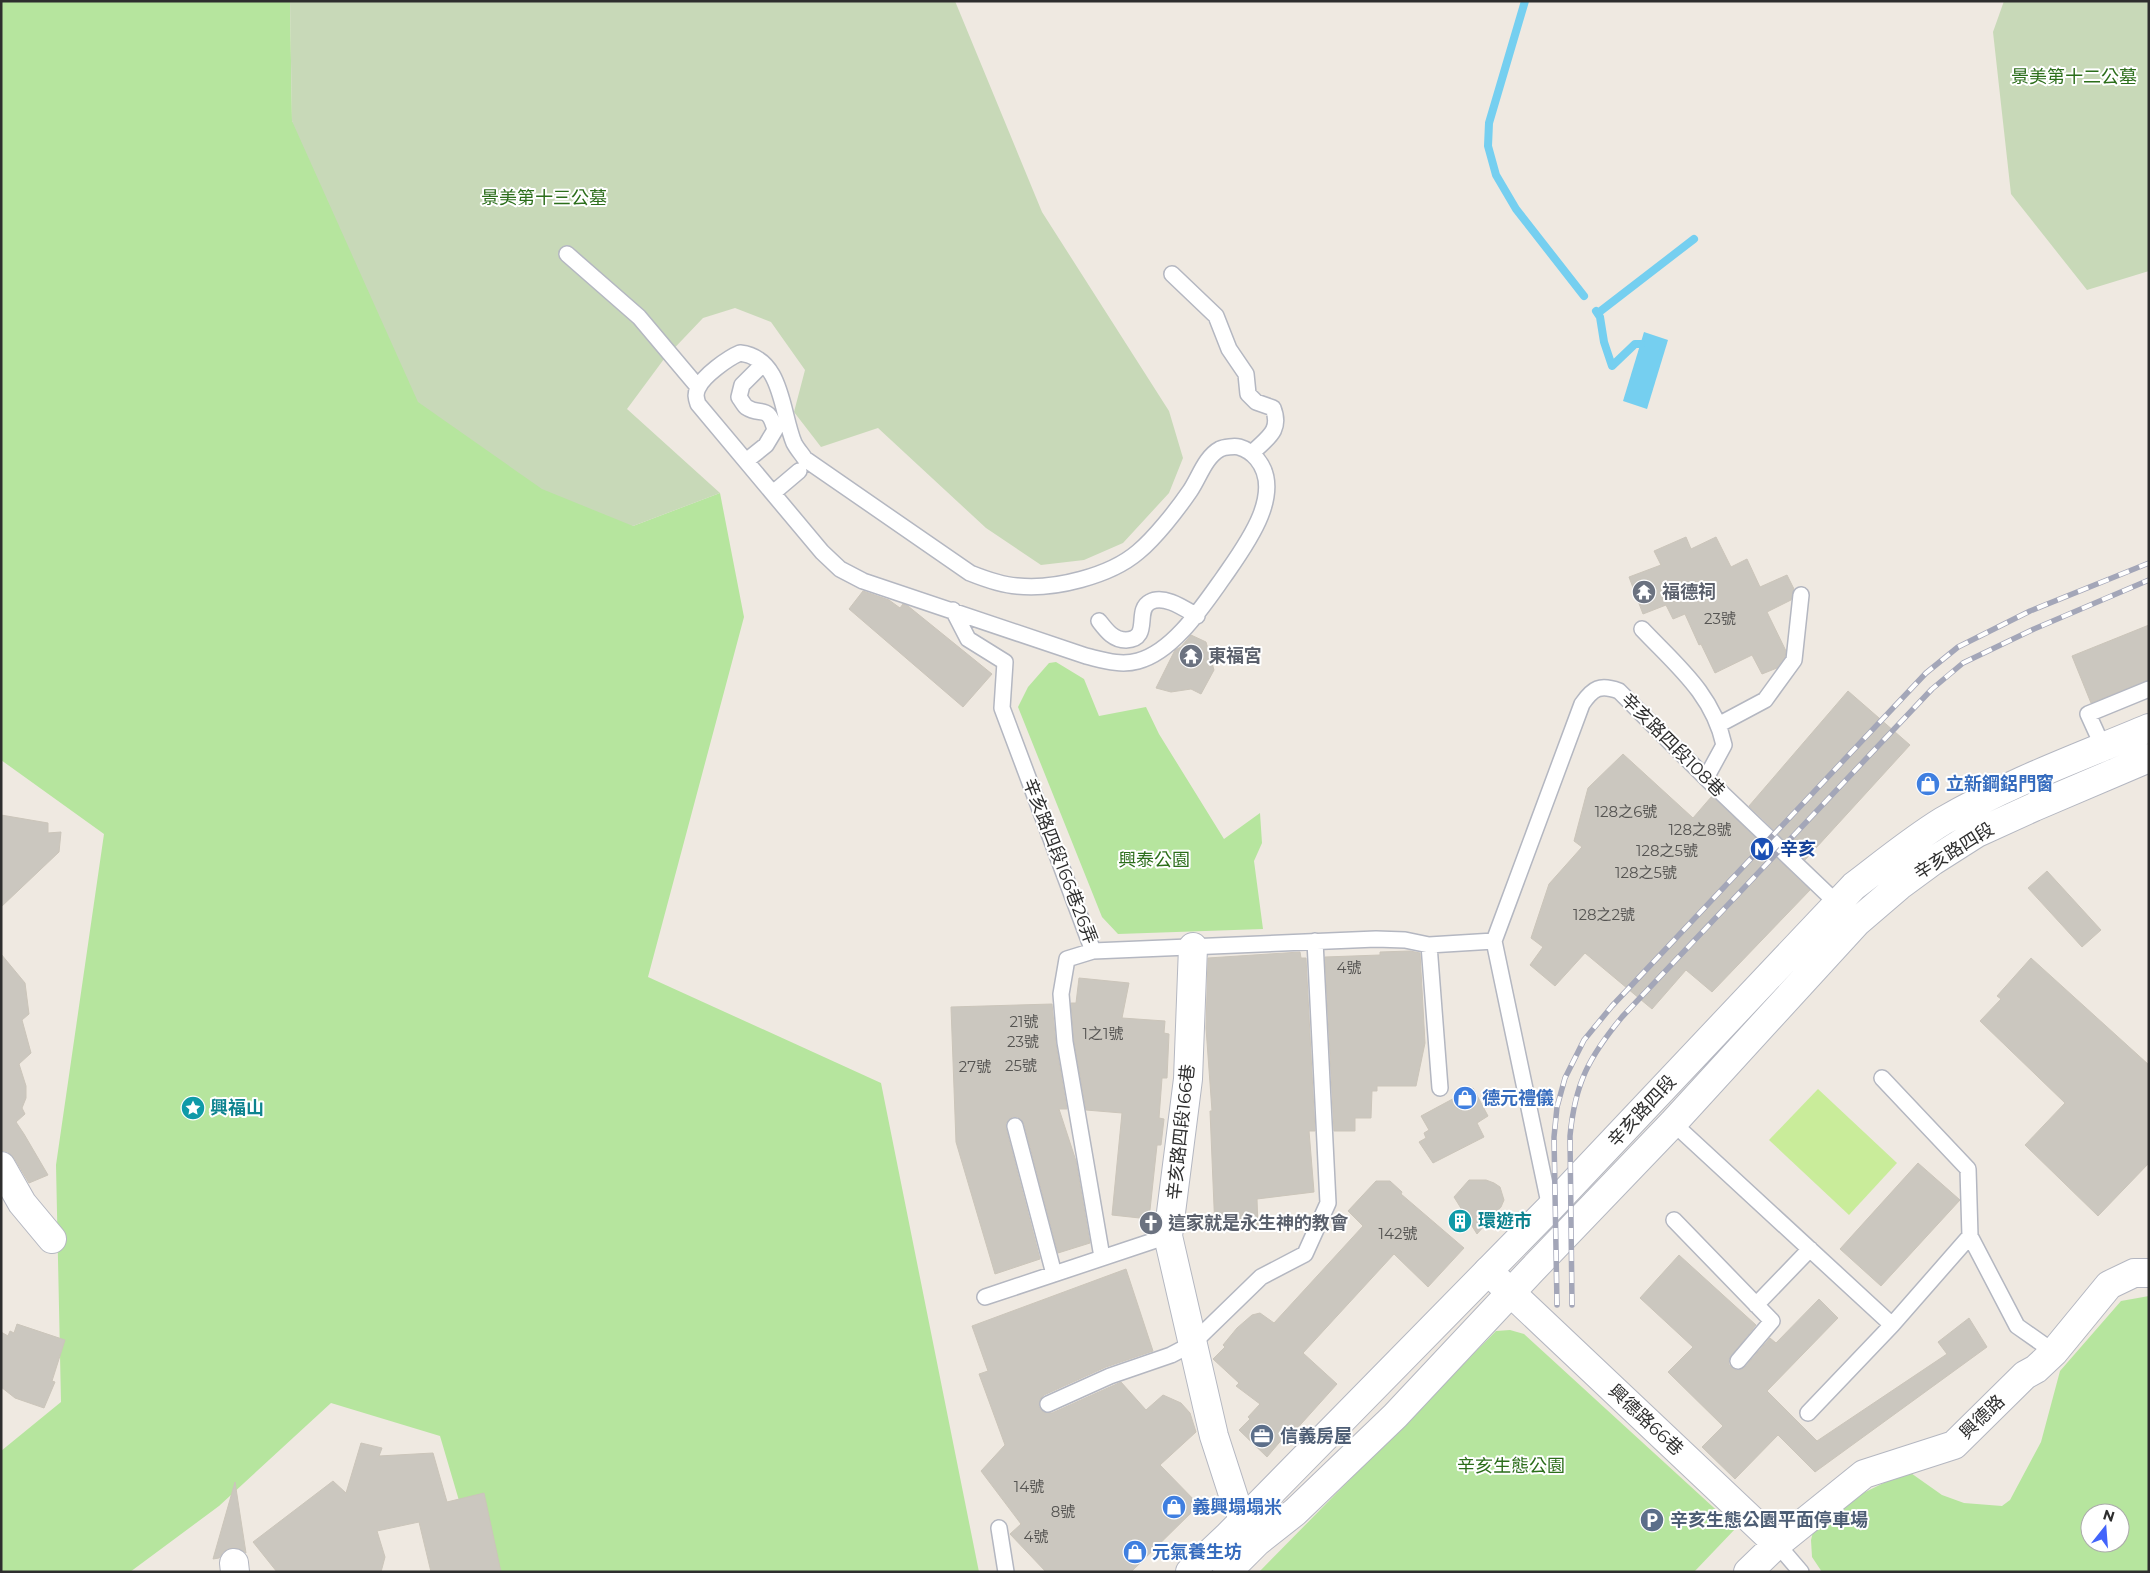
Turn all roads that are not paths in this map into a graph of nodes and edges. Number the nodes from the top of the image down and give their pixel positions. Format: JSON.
{"nodes":[{"id":1,"x":567,"y":254,"type":"dead end"},
{"id":2,"x":1172,"y":274,"type":"dead end"},
{"id":3,"x":763,"y":364,"type":"junction"},
{"id":4,"x":698,"y":387,"type":"junction"},
{"id":5,"x":1252,"y":453,"type":"junction"},
{"id":6,"x":746,"y":461,"type":"junction"},
{"id":7,"x":799,"y":471,"type":"dead end"},
{"id":8,"x":773,"y":493,"type":"junction"},
{"id":9,"x":1801,"y":595,"type":"dead end"},
{"id":10,"x":953,"y":610,"type":"junction"},
{"id":11,"x":1197,"y":616,"type":"junction"},
{"id":12,"x":1099,"y":621,"type":"dead end"},
{"id":13,"x":1642,"y":629,"type":"dead end"},
{"id":14,"x":2149,"y":689,"type":"edge"},
{"id":15,"x":1720,"y":724,"type":"junction"},
{"id":16,"x":2149,"y":728,"type":"edge"},
{"id":17,"x":2103,"y":747,"type":"junction"},
{"id":18,"x":2149,"y":758,"type":"edge"},
{"id":19,"x":1706,"y":778,"type":"junction"},
{"id":20,"x":1836,"y":903,"type":"junction"},
{"id":21,"x":1857,"y":922,"type":"junction"},
{"id":22,"x":1315,"y":941,"type":"junction"},
{"id":23,"x":1494,"y":941,"type":"junction"},
{"id":24,"x":1429,"y":945,"type":"junction"},
{"id":25,"x":1194,"y":947,"type":"junction"},
{"id":26,"x":1093,"y":951,"type":"junction"},
{"id":27,"x":1882,"y":1078,"type":"dead end"},
{"id":28,"x":1440,"y":1088,"type":"dead end"},
{"id":29,"x":1673,"y":1123,"type":"junction"},
{"id":30,"x":1015,"y":1126,"type":"dead end"},
{"id":31,"x":1,"y":1166,"type":"edge"},
{"id":32,"x":1550,"y":1208,"type":"junction"},
{"id":33,"x":1674,"y":1220,"type":"dead end"},
{"id":34,"x":1168,"y":1236,"type":"junction"},
{"id":35,"x":1970,"y":1236,"type":"junction"},
{"id":36,"x":52,"y":1240,"type":"dead end"},
{"id":37,"x":1810,"y":1250,"type":"junction"},
{"id":38,"x":1102,"y":1257,"type":"junction"},
{"id":39,"x":1488,"y":1271,"type":"junction"},
{"id":40,"x":2149,"y":1273,"type":"edge"},
{"id":41,"x":1054,"y":1274,"type":"junction"},
{"id":42,"x":1511,"y":1293,"type":"junction"},
{"id":43,"x":985,"y":1297,"type":"dead end"},
{"id":44,"x":1756,"y":1305,"type":"junction"},
{"id":45,"x":1892,"y":1325,"type":"junction"},
{"id":46,"x":1192,"y":1344,"type":"junction"},
{"id":47,"x":2054,"y":1352,"type":"junction"},
{"id":48,"x":1738,"y":1361,"type":"dead end"},
{"id":49,"x":1048,"y":1404,"type":"dead end"},
{"id":50,"x":1808,"y":1413,"type":"dead end"},
{"id":51,"x":1245,"y":1518,"type":"junction"},
{"id":52,"x":999,"y":1528,"type":"dead end"},
{"id":53,"x":1257,"y":1542,"type":"junction"},
{"id":54,"x":1778,"y":1544,"type":"junction"},
{"id":55,"x":1006,"y":1572,"type":"edge"},
{"id":56,"x":1190,"y":1572,"type":"edge"},
{"id":57,"x":1227,"y":1572,"type":"edge"},
{"id":58,"x":1748,"y":1572,"type":"edge"},
{"id":59,"x":1801,"y":1572,"type":"edge"}],
"edges":[{"from":1,"to":4,"type":"lane"},
{"from":2,"to":5,"type":"lane"},
{"from":3,"to":4,"type":"lane"},
{"from":3,"to":5,"type":"lane"},
{"from":3,"to":6,"type":"lane"},
{"from":4,"to":6,"type":"lane"},
{"from":5,"to":11,"type":"lane"},
{"from":6,"to":8,"type":"lane"},
{"from":7,"to":8,"type":"lane"},
{"from":8,"to":10,"type":"lane"},
{"from":9,"to":15,"type":"lane"},
{"from":10,"to":11,"type":"lane"},
{"from":10,"to":26,"type":"lane","name":"辛亥路四段166巷26弄"},
{"from":11,"to":12,"type":"lane"},
{"from":13,"to":15,"type":"lane"},
{"from":14,"to":17,"type":"lane"},
{"from":15,"to":19,"type":"lane"},
{"from":16,"to":17,"type":"main road","name":"辛亥路四段"},
{"from":17,"to":20,"type":"main road","name":"辛亥路四段"},
{"from":18,"to":21,"type":"main road","name":"辛亥路四段"},
{"from":19,"to":20,"type":"lane","name":"辛亥路四段108巷"},
{"from":19,"to":23,"type":"lane","name":"辛亥路四段108巷"},
{"from":20,"to":21,"type":"lane","name":"辛亥路四段108巷"},
{"from":20,"to":32,"type":"main road","name":"辛亥路四段"},
{"from":21,"to":29,"type":"main road","name":"辛亥路四段"},
{"from":22,"to":24,"type":"lane","name":"辛亥路四段166巷26弄"},
{"from":22,"to":25,"type":"lane","name":"辛亥路四段166巷26弄"},
{"from":22,"to":46,"type":"lane"},
{"from":23,"to":24,"type":"lane","name":"辛亥路四段166巷26弄"},
{"from":23,"to":32,"type":"lane"},
{"from":24,"to":28,"type":"lane"},
{"from":25,"to":26,"type":"lane","name":"辛亥路四段166巷26弄"},
{"from":25,"to":34,"type":"main road","name":"辛亥路四段166巷"},
{"from":26,"to":38,"type":"lane"},
{"from":27,"to":35,"type":"lane"},
{"from":29,"to":37,"type":"lane"},
{"from":29,"to":42,"type":"main road","name":"辛亥路四段"},
{"from":30,"to":41,"type":"lane"},
{"from":31,"to":36,"type":"main road"},
{"from":32,"to":39,"type":"main road","name":"辛亥路四段"},
{"from":33,"to":44,"type":"lane"},
{"from":34,"to":38,"type":"lane"},
{"from":34,"to":46,"type":"main road","name":"辛亥路四段166巷"},
{"from":35,"to":45,"type":"lane"},
{"from":35,"to":47,"type":"lane"},
{"from":37,"to":44,"type":"lane"},
{"from":37,"to":45,"type":"lane"},
{"from":38,"to":41,"type":"lane"},
{"from":39,"to":42,"type":"main road","name":"興德路66巷"},
{"from":39,"to":51,"type":"main road","name":"辛亥路四段"},
{"from":40,"to":47,"type":"main road","name":"興德路"},
{"from":41,"to":43,"type":"lane"},
{"from":42,"to":53,"type":"main road","name":"辛亥路四段"},
{"from":42,"to":54,"type":"main road","name":"興德路66巷"},
{"from":44,"to":48,"type":"lane"},
{"from":45,"to":50,"type":"lane"},
{"from":46,"to":49,"type":"lane"},
{"from":46,"to":51,"type":"main road","name":"辛亥路四段166巷"},
{"from":47,"to":54,"type":"main road","name":"興德路"},
{"from":51,"to":53,"type":"main road","name":"辛亥路四段166巷"},
{"from":51,"to":56,"type":"main road","name":"辛亥路四段"},
{"from":52,"to":55,"type":"lane"},
{"from":53,"to":57,"type":"main road","name":"辛亥路四段"},
{"from":54,"to":58,"type":"main road","name":"興德路"},
{"from":54,"to":59,"type":"lane","name":"興德路66巷"}]}
